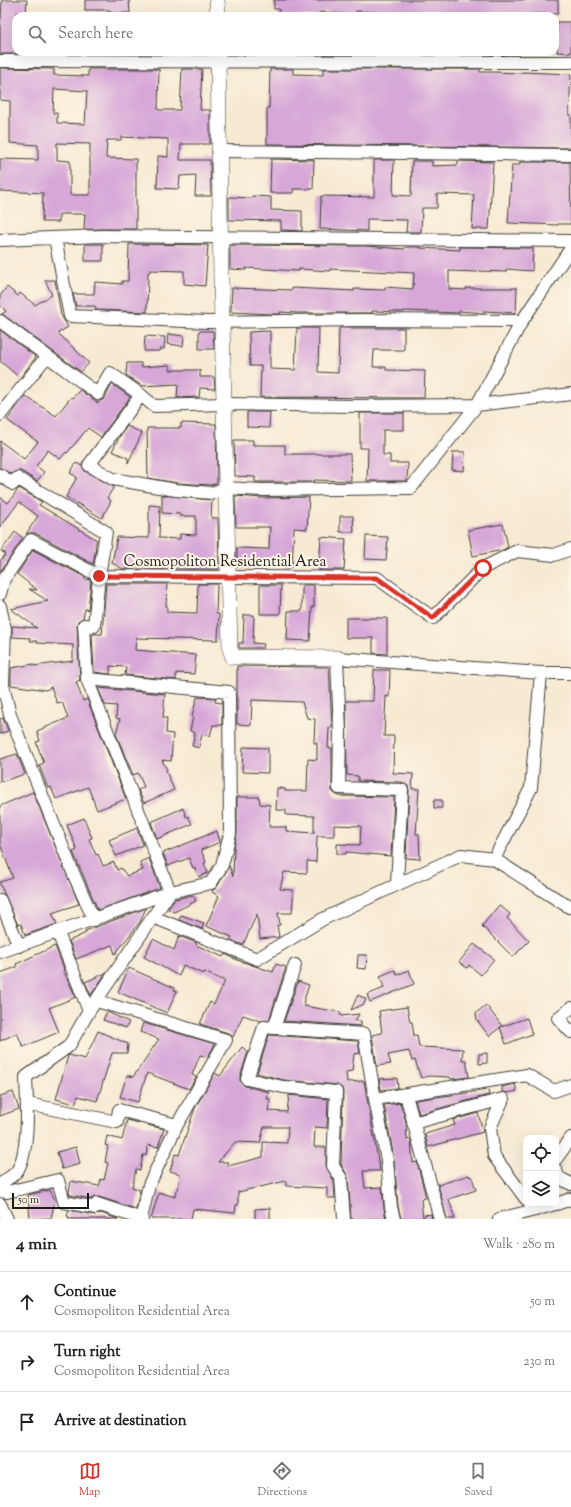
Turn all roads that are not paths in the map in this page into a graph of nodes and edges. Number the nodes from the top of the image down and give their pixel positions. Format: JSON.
{"nodes":[{"id":1,"x":218,"y":0,"type":"edge"},
{"id":2,"x":218,"y":12,"type":"edge"},
{"id":3,"x":218,"y":57,"type":"edge"},
{"id":4,"x":0,"y":61,"type":"edge"},
{"id":5,"x":571,"y":62,"type":"edge"},
{"id":6,"x":220,"y":150,"type":"junction"},
{"id":7,"x":571,"y":154,"type":"edge"},
{"id":8,"x":221,"y":237,"type":"junction"},
{"id":9,"x":55,"y":238,"type":"junction"},
{"id":10,"x":0,"y":240,"type":"edge"},
{"id":11,"x":571,"y":241,"type":"edge"},
{"id":12,"x":571,"y":248,"type":"edge"},
{"id":13,"x":0,"y":320,"type":"edge"},
{"id":14,"x":522,"y":321,"type":"junction"},
{"id":15,"x":222,"y":322,"type":"junction"},
{"id":16,"x":47,"y":356,"type":"junction"},
{"id":17,"x":571,"y":394,"type":"edge"},
{"id":18,"x":141,"y":395,"type":"junction"},
{"id":19,"x":4,"y":400,"type":"edge"},
{"id":20,"x":224,"y":404,"type":"junction"},
{"id":21,"x":477,"y":405,"type":"junction"},
{"id":22,"x":0,"y":415,"type":"edge"},
{"id":23,"x":0,"y":475,"type":"edge"},
{"id":24,"x":226,"y":488,"type":"junction"},
{"id":25,"x":571,"y":549,"type":"edge"},
{"id":26,"x":99,"y":576,"type":"junction"},
{"id":27,"x":229,"y":577,"type":"junction"},
{"id":28,"x":2,"y":578,"type":"edge"},
{"id":29,"x":0,"y":594,"type":"edge"},
{"id":30,"x":0,"y":606,"type":"edge"},
{"id":31,"x":338,"y":658,"type":"junction"},
{"id":32,"x":541,"y":673,"type":"junction"},
{"id":33,"x":571,"y":673,"type":"edge"},
{"id":34,"x":87,"y":679,"type":"junction"},
{"id":35,"x":1,"y":685,"type":"edge"},
{"id":36,"x":494,"y":859,"type":"junction"},
{"id":37,"x":397,"y":884,"type":"junction"},
{"id":38,"x":170,"y":892,"type":"junction"},
{"id":39,"x":0,"y":900,"type":"edge"},
{"id":40,"x":570,"y":910,"type":"edge"},
{"id":41,"x":153,"y":918,"type":"junction"},
{"id":42,"x":94,"y":920,"type":"junction"},
{"id":43,"x":58,"y":932,"type":"junction"},
{"id":44,"x":19,"y":946,"type":"junction"},
{"id":45,"x":0,"y":952,"type":"edge"},
{"id":46,"x":296,"y":965,"type":"dead end"},
{"id":47,"x":97,"y":1001,"type":"junction"},
{"id":48,"x":571,"y":1008,"type":"edge"},
{"id":49,"x":89,"y":1011,"type":"junction"},
{"id":50,"x":274,"y":1028,"type":"junction"},
{"id":51,"x":571,"y":1032,"type":"edge"},
{"id":52,"x":571,"y":1086,"type":"edge"},
{"id":53,"x":406,"y":1095,"type":"junction"},
{"id":54,"x":376,"y":1099,"type":"junction"},
{"id":55,"x":28,"y":1104,"type":"junction"},
{"id":56,"x":414,"y":1123,"type":"junction"},
{"id":57,"x":177,"y":1125,"type":"junction"},
{"id":58,"x":571,"y":1138,"type":"edge"},
{"id":59,"x":559,"y":1155,"type":"edge"},
{"id":60,"x":556,"y":1171,"type":"edge"},
{"id":61,"x":571,"y":1184,"type":"edge"},
{"id":62,"x":0,"y":1185,"type":"edge"},
{"id":63,"x":0,"y":1191,"type":"edge"},
{"id":64,"x":523,"y":1195,"type":"edge"},
{"id":65,"x":571,"y":1199,"type":"edge"},
{"id":66,"x":559,"y":1203,"type":"edge"},
{"id":67,"x":0,"y":1204,"type":"edge"},
{"id":68,"x":532,"y":1207,"type":"edge"},
{"id":69,"x":7,"y":1219,"type":"edge"},
{"id":70,"x":141,"y":1219,"type":"edge"},
{"id":71,"x":344,"y":1219,"type":"edge"},
{"id":72,"x":394,"y":1219,"type":"edge"},
{"id":73,"x":440,"y":1219,"type":"edge"},
{"id":74,"x":499,"y":1219,"type":"edge"}],
"edges":[{"from":1,"to":2,"type":"street"},
{"from":3,"to":4,"type":"street"},
{"from":3,"to":5,"type":"street"},
{"from":3,"to":6,"type":"street"},
{"from":6,"to":7,"type":"street"},
{"from":6,"to":8,"type":"street"},
{"from":8,"to":9,"type":"street"},
{"from":8,"to":11,"type":"street"},
{"from":8,"to":15,"type":"street"},
{"from":9,"to":10,"type":"street"},
{"from":9,"to":15,"type":"street"},
{"from":12,"to":14,"type":"street"},
{"from":13,"to":16,"type":"street"},
{"from":14,"to":15,"type":"street"},
{"from":14,"to":21,"type":"street"},
{"from":15,"to":20,"type":"street"},
{"from":16,"to":18,"type":"street"},
{"from":16,"to":19,"type":"street"},
{"from":17,"to":21,"type":"street"},
{"from":18,"to":20,"type":"street"},
{"from":18,"to":24,"type":"street"},
{"from":19,"to":22,"type":"street"},
{"from":20,"to":21,"type":"street"},
{"from":20,"to":24,"type":"street"},
{"from":21,"to":24,"type":"street"},
{"from":23,"to":26,"type":"street"},
{"from":24,"to":27,"type":"street"},
{"from":25,"to":27,"type":"street","name":"Cosmopoliton Residential Area"},
{"from":26,"to":27,"type":"street","name":"Cosmopoliton Residential Area"},
{"from":26,"to":28,"type":"street"},
{"from":26,"to":34,"type":"street"},
{"from":27,"to":31,"type":"street"},
{"from":28,"to":29,"type":"street"},
{"from":30,"to":35,"type":"street"},
{"from":31,"to":32,"type":"street"},
{"from":31,"to":37,"type":"street"},
{"from":32,"to":33,"type":"street"},
{"from":32,"to":36,"type":"street"},
{"from":34,"to":38,"type":"street"},
{"from":34,"to":38,"type":"street"},
{"from":35,"to":42,"type":"street"},
{"from":36,"to":37,"type":"street"},
{"from":36,"to":40,"type":"street"},
{"from":37,"to":41,"type":"street"},
{"from":38,"to":41,"type":"street"},
{"from":38,"to":42,"type":"street"},
{"from":39,"to":44,"type":"street"},
{"from":41,"to":47,"type":"street"},
{"from":42,"to":43,"type":"street"},
{"from":43,"to":44,"type":"street"},
{"from":43,"to":49,"type":"street"},
{"from":44,"to":45,"type":"street"},
{"from":46,"to":50,"type":"street"},
{"from":47,"to":49,"type":"street"},
{"from":47,"to":57,"type":"street"},
{"from":48,"to":51,"type":"street"},
{"from":49,"to":55,"type":"street"},
{"from":50,"to":54,"type":"street"},
{"from":50,"to":71,"type":"street"},
{"from":52,"to":53,"type":"street"},
{"from":53,"to":54,"type":"street"},
{"from":53,"to":56,"type":"street"},
{"from":54,"to":72,"type":"street"},
{"from":55,"to":57,"type":"street"},
{"from":55,"to":62,"type":"street"},
{"from":56,"to":64,"type":"street"},
{"from":56,"to":73,"type":"street"},
{"from":57,"to":70,"type":"street"},
{"from":58,"to":59,"type":"street"},
{"from":60,"to":61,"type":"street"},
{"from":63,"to":70,"type":"street"},
{"from":65,"to":66,"type":"street"},
{"from":67,"to":69,"type":"street"},
{"from":68,"to":74,"type":"street"}]}
